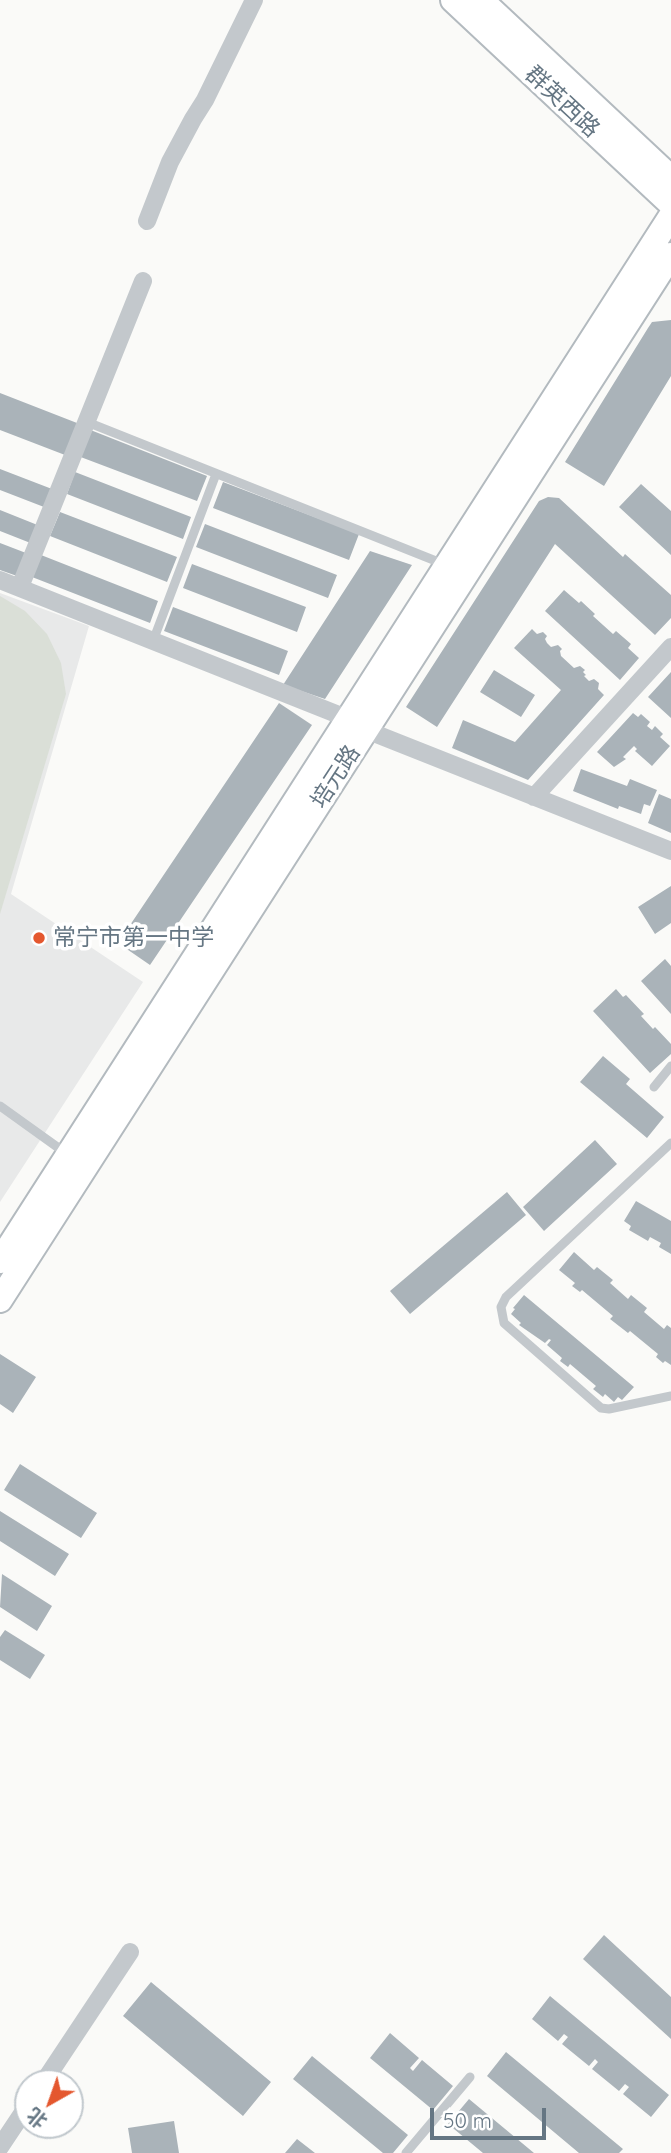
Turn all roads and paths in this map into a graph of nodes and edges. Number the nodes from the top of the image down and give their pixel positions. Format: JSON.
{"nodes":[{"id":1,"x":254,"y":0,"type":"edge"},
{"id":2,"x":453,"y":0,"type":"edge"},
{"id":3,"x":481,"y":0,"type":"edge"},
{"id":4,"x":671,"y":178,"type":"edge"},
{"id":5,"x":671,"y":204,"type":"edge"},
{"id":6,"x":671,"y":216,"type":"edge"},
{"id":7,"x":147,"y":220,"type":"dead end"},
{"id":8,"x":671,"y":255,"type":"edge"},
{"id":9,"x":143,"y":281,"type":"dead end"},
{"id":10,"x":87,"y":422,"type":"junction"},
{"id":11,"x":216,"y":474,"type":"junction"},
{"id":12,"x":447,"y":566,"type":"junction"},
{"id":13,"x":0,"y":580,"type":"edge"},
{"id":14,"x":20,"y":587,"type":"junction"},
{"id":15,"x":153,"y":640,"type":"junction"},
{"id":16,"x":671,"y":647,"type":"edge"},
{"id":17,"x":358,"y":725,"type":"junction"},
{"id":18,"x":534,"y":797,"type":"junction"},
{"id":19,"x":671,"y":851,"type":"edge"},
{"id":20,"x":671,"y":1066,"type":"edge"},
{"id":21,"x":654,"y":1087,"type":"dead end"},
{"id":22,"x":0,"y":1106,"type":"edge"},
{"id":23,"x":671,"y":1143,"type":"edge"},
{"id":24,"x":68,"y":1155,"type":"junction"},
{"id":25,"x":0,"y":1261,"type":"edge"},
{"id":26,"x":0,"y":1300,"type":"edge"},
{"id":27,"x":671,"y":1396,"type":"edge"},
{"id":28,"x":130,"y":1952,"type":"dead end"},
{"id":29,"x":52,"y":2069,"type":"edge"},
{"id":30,"x":470,"y":2077,"type":"dead end"},
{"id":31,"x":14,"y":2126,"type":"edge"},
{"id":32,"x":0,"y":2147,"type":"edge"},
{"id":33,"x":406,"y":2153,"type":"edge"}],
"edges":[{"from":1,"to":7,"type":"street"},
{"from":2,"to":5,"type":"main road","name":"群英西路"},
{"from":3,"to":4,"type":"main road","name":"群英西路"},
{"from":6,"to":12,"type":"main road","name":"培元路"},
{"from":8,"to":17,"type":"main road","name":"培元路"},
{"from":9,"to":10,"type":"street"},
{"from":10,"to":11,"type":"lane"},
{"from":10,"to":14,"type":"street"},
{"from":11,"to":12,"type":"lane"},
{"from":11,"to":15,"type":"lane"},
{"from":12,"to":17,"type":"main road","name":"培元路"},
{"from":13,"to":14,"type":"street"},
{"from":14,"to":15,"type":"street"},
{"from":15,"to":17,"type":"street"},
{"from":16,"to":18,"type":"street"},
{"from":17,"to":18,"type":"street"},
{"from":17,"to":24,"type":"main road","name":"培元路"},
{"from":17,"to":26,"type":"main road","name":"培元路"},
{"from":18,"to":19,"type":"street"},
{"from":20,"to":21,"type":"lane"},
{"from":22,"to":24,"type":"lane"},
{"from":23,"to":27,"type":"lane"},
{"from":24,"to":25,"type":"main road","name":"培元路"},
{"from":28,"to":29,"type":"street"},
{"from":30,"to":33,"type":"lane"},
{"from":31,"to":32,"type":"street"}]}
